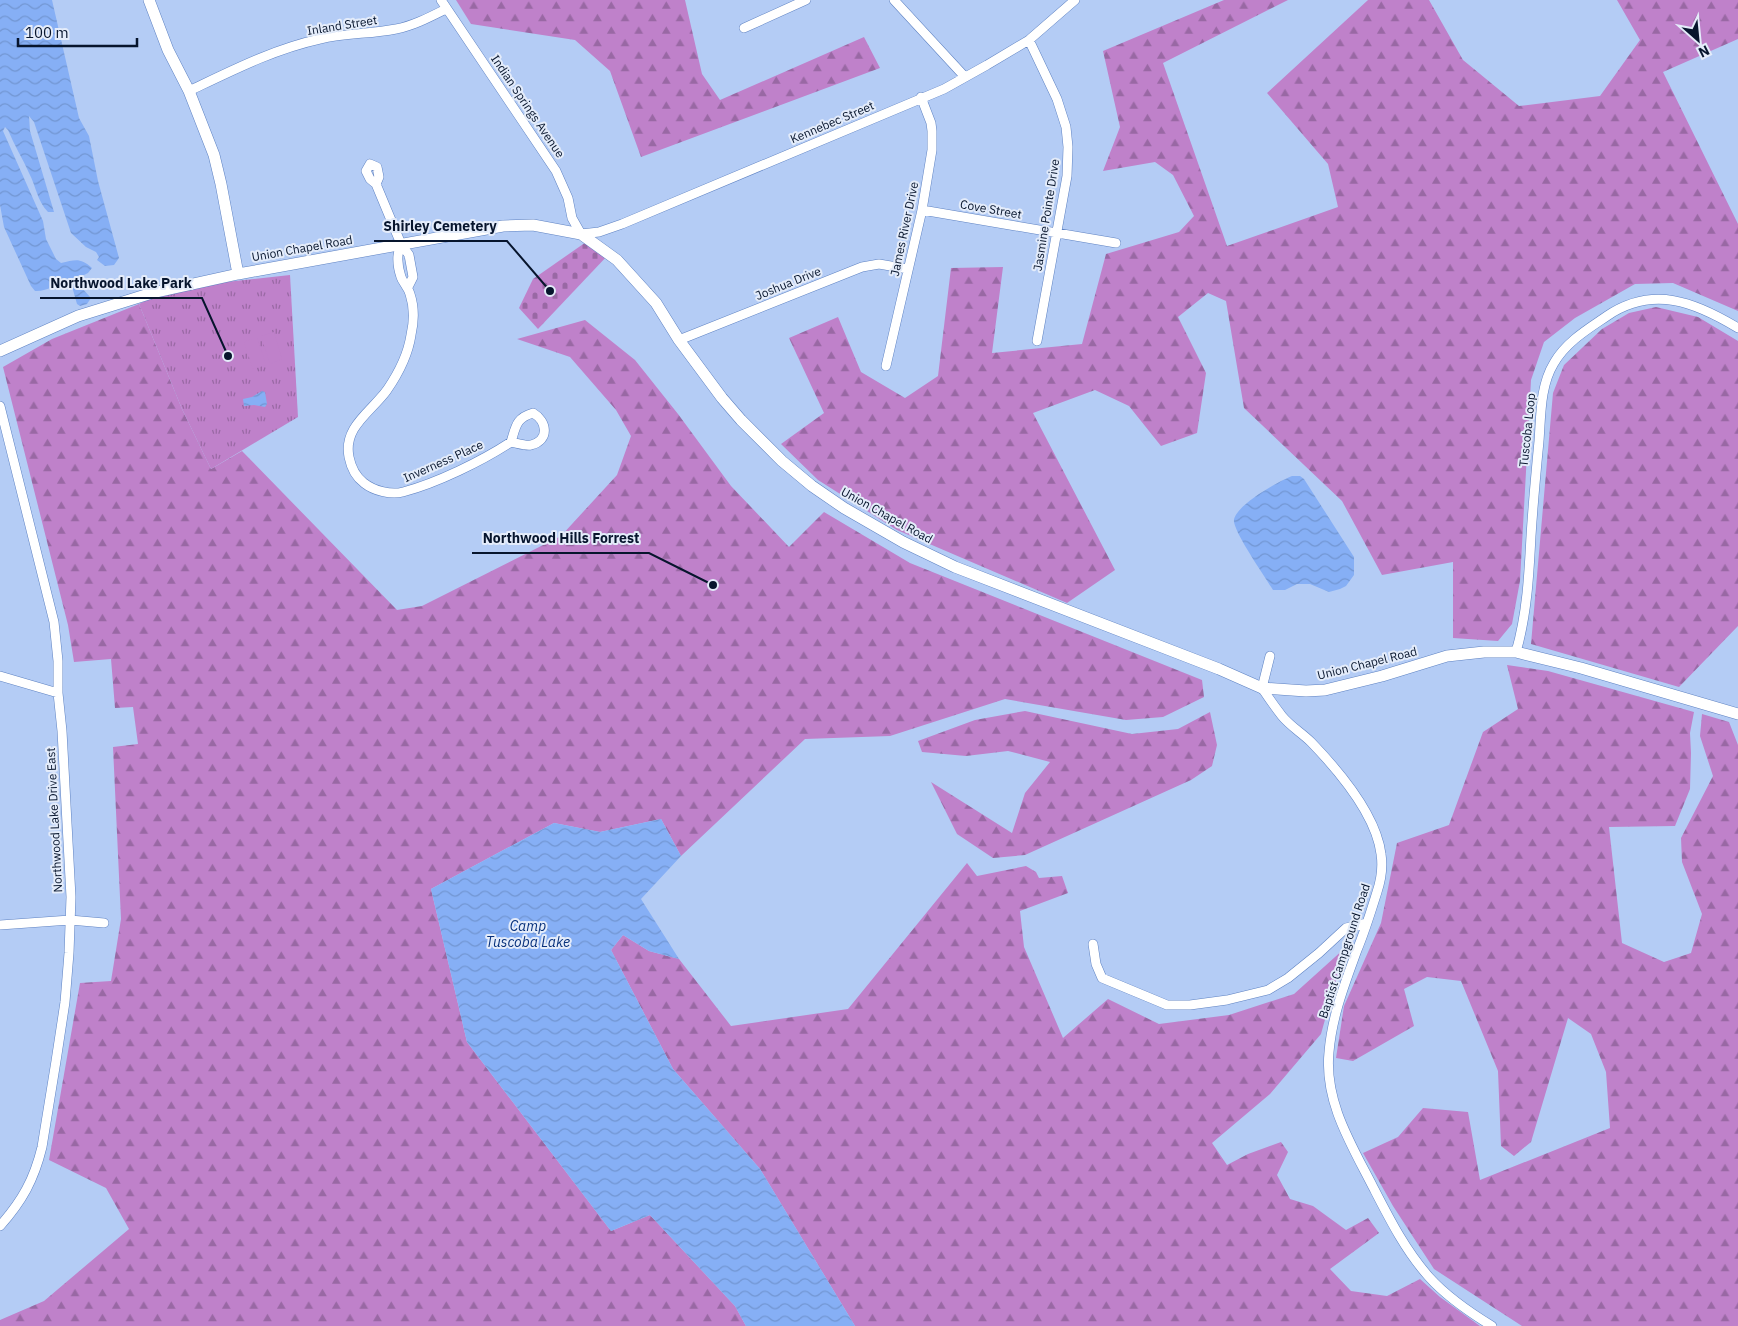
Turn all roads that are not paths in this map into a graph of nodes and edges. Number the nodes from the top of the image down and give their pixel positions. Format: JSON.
{"nodes":[{"id":1,"x":148,"y":0,"type":"edge"},
{"id":2,"x":441,"y":0,"type":"edge"},
{"id":3,"x":804,"y":0,"type":"edge"},
{"id":4,"x":894,"y":0,"type":"edge"},
{"id":5,"x":1075,"y":0,"type":"edge"},
{"id":6,"x":446,"y":9,"type":"junction"},
{"id":7,"x":744,"y":28,"type":"dead end"},
{"id":8,"x":1029,"y":40,"type":"junction"},
{"id":9,"x":965,"y":77,"type":"junction"},
{"id":10,"x":189,"y":91,"type":"junction"},
{"id":11,"x":922,"y":97,"type":"junction"},
{"id":12,"x":376,"y":184,"type":"dead end"},
{"id":13,"x":922,"y":210,"type":"junction"},
{"id":14,"x":1056,"y":232,"type":"junction"},
{"id":15,"x":581,"y":234,"type":"junction"},
{"id":16,"x":1116,"y":243,"type":"dead end"},
{"id":17,"x":401,"y":244,"type":"junction"},
{"id":18,"x":908,"y":268,"type":"junction"},
{"id":19,"x":238,"y":274,"type":"junction"},
{"id":20,"x":1738,"y":328,"type":"edge"},
{"id":21,"x":679,"y":340,"type":"junction"},
{"id":22,"x":1037,"y":341,"type":"dead end"},
{"id":23,"x":0,"y":351,"type":"edge"},
{"id":24,"x":886,"y":366,"type":"dead end"},
{"id":25,"x":0,"y":406,"type":"edge"},
{"id":26,"x":512,"y":442,"type":"dead end"},
{"id":27,"x":1516,"y":652,"type":"junction"},
{"id":28,"x":1270,"y":656,"type":"dead end"},
{"id":29,"x":0,"y":676,"type":"edge"},
{"id":30,"x":1262,"y":688,"type":"junction"},
{"id":31,"x":58,"y":692,"type":"junction"},
{"id":32,"x":1738,"y":714,"type":"edge"},
{"id":33,"x":70,"y":920,"type":"junction"},
{"id":34,"x":104,"y":923,"type":"dead end"},
{"id":35,"x":1367,"y":923,"type":"junction"},
{"id":36,"x":0,"y":925,"type":"edge"},
{"id":37,"x":1093,"y":944,"type":"dead end"},
{"id":38,"x":0,"y":1226,"type":"edge"},
{"id":39,"x":1492,"y":1326,"type":"edge"}],
"edges":[{"from":1,"to":10,"type":"street"},
{"from":2,"to":6,"type":"street","name":"Indian Springs Avenue"},
{"from":3,"to":7,"type":"street"},
{"from":4,"to":9,"type":"street"},
{"from":5,"to":8,"type":"street","name":"Kennebec Street"},
{"from":6,"to":10,"type":"street","name":"Inland Street"},
{"from":6,"to":15,"type":"street","name":"Indian Springs Avenue"},
{"from":8,"to":9,"type":"street","name":"Kennebec Street"},
{"from":8,"to":14,"type":"street","name":"Jasmine Pointe Drive"},
{"from":9,"to":11,"type":"street","name":"Kennebec Street"},
{"from":10,"to":19,"type":"street"},
{"from":11,"to":13,"type":"street","name":"James River Drive"},
{"from":11,"to":15,"type":"street","name":"Kennebec Street"},
{"from":12,"to":17,"type":"street"},
{"from":13,"to":14,"type":"street","name":"Cove Street"},
{"from":13,"to":18,"type":"street","name":"James River Drive"},
{"from":14,"to":16,"type":"street","name":"Cove Street"},
{"from":14,"to":22,"type":"street","name":"Jasmine Pointe Drive"},
{"from":15,"to":17,"type":"street","name":"Union Chapel Road"},
{"from":15,"to":21,"type":"street","name":"Union Chapel Road"},
{"from":17,"to":19,"type":"street","name":"Union Chapel Road"},
{"from":17,"to":26,"type":"street","name":"Inverness Place"},
{"from":18,"to":21,"type":"street","name":"Joshua Drive"},
{"from":18,"to":24,"type":"street","name":"James River Drive"},
{"from":19,"to":23,"type":"street","name":"Union Chapel Road"},
{"from":20,"to":27,"type":"street","name":"Tuscoba Loop"},
{"from":21,"to":30,"type":"street","name":"Union Chapel Road"},
{"from":25,"to":31,"type":"street","name":"Northwood Lake Drive East"},
{"from":27,"to":30,"type":"street","name":"Union Chapel Road"},
{"from":27,"to":32,"type":"street","name":"Union Chapel Road"},
{"from":28,"to":30,"type":"street"},
{"from":29,"to":31,"type":"street"},
{"from":30,"to":35,"type":"street","name":"Baptist Campground Road"},
{"from":31,"to":33,"type":"street","name":"Northwood Lake Drive East"},
{"from":33,"to":34,"type":"street"},
{"from":33,"to":36,"type":"street"},
{"from":33,"to":38,"type":"street","name":"Northwood Lake Drive East"},
{"from":35,"to":37,"type":"street"},
{"from":35,"to":39,"type":"street","name":"Baptist Campground Road"}]}
